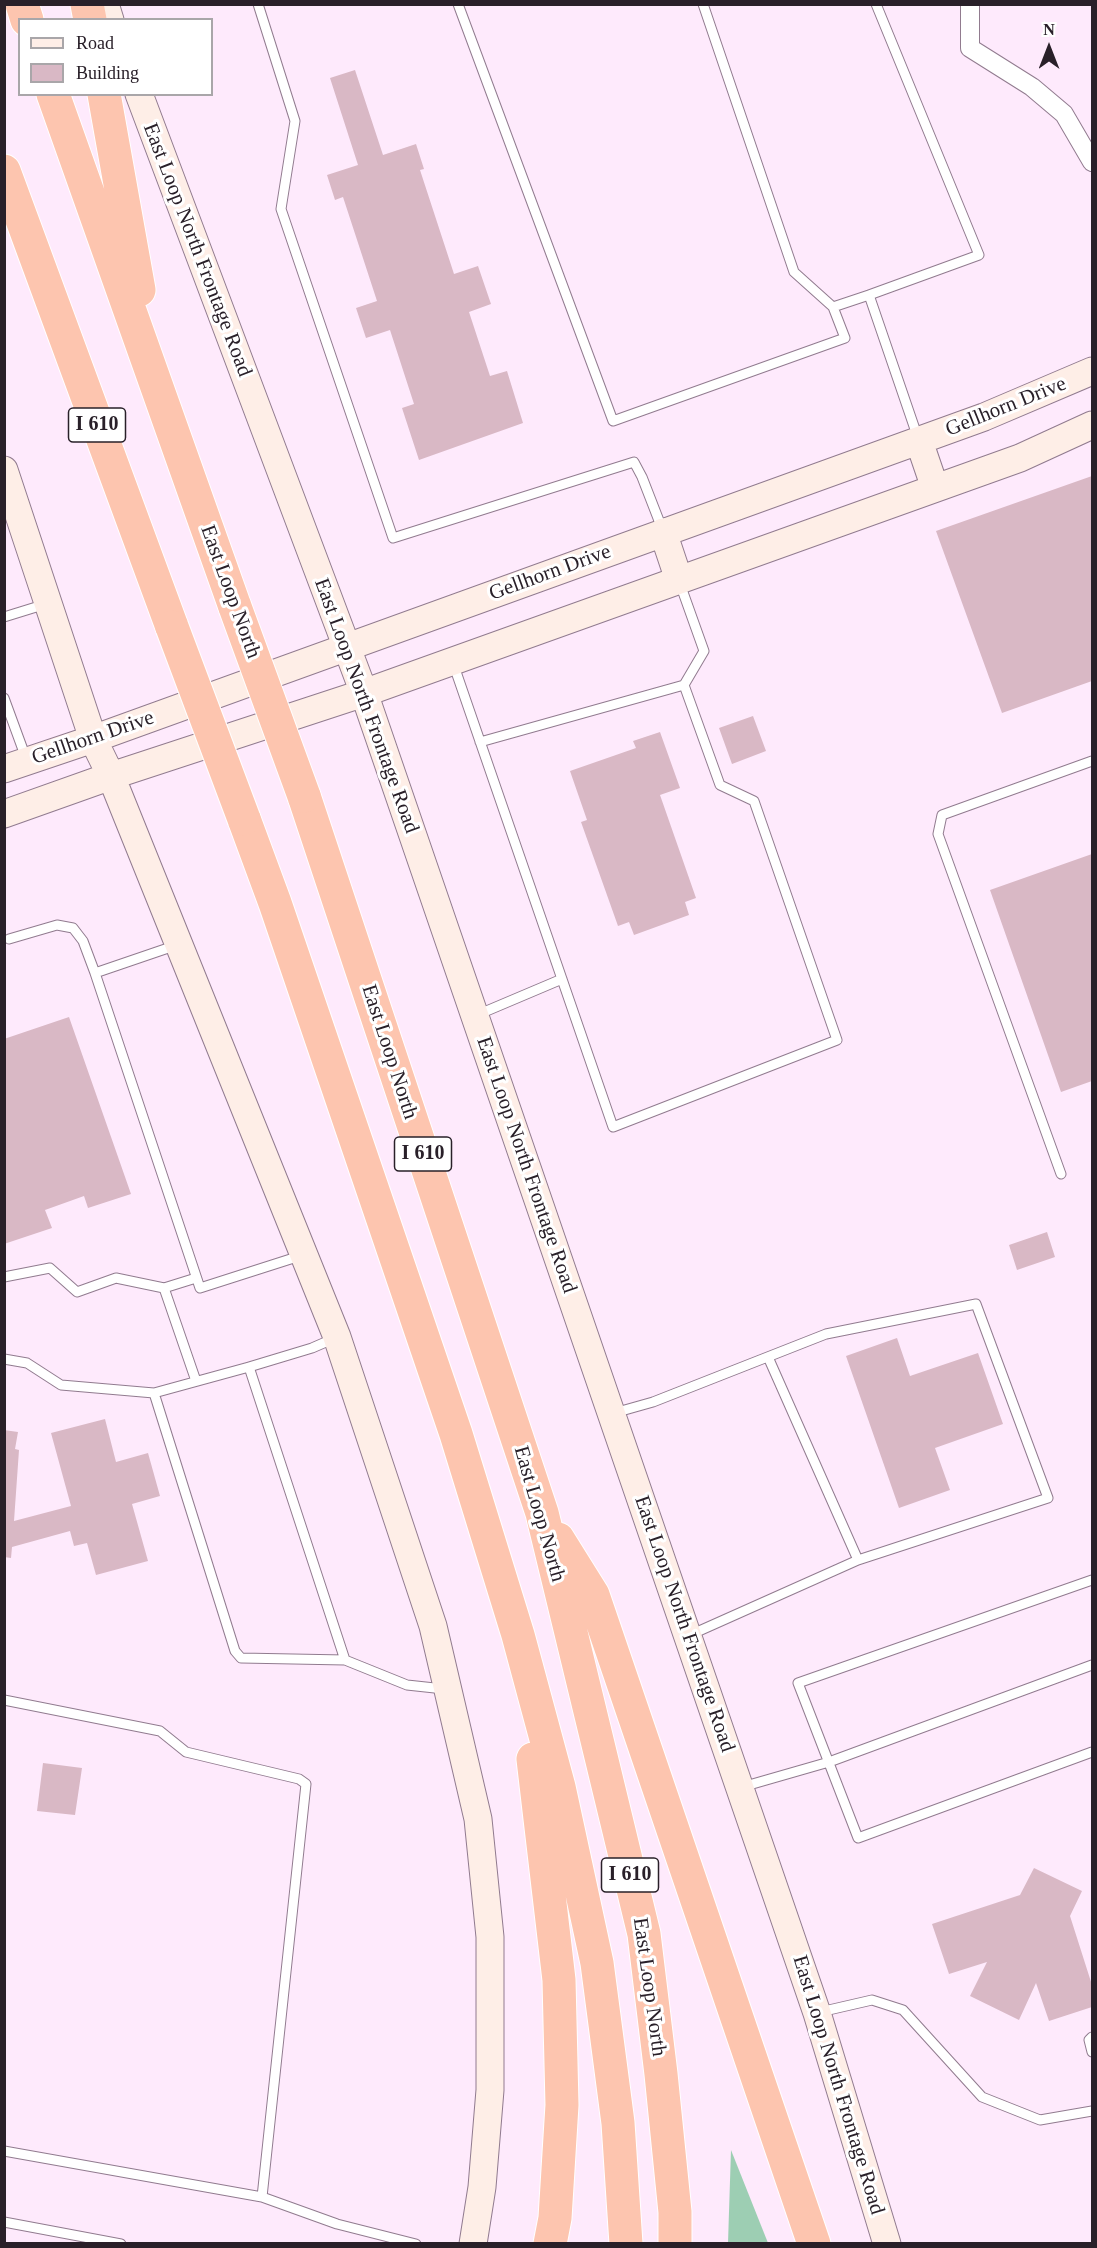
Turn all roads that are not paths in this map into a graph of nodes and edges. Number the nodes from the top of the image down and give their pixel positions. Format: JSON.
{"nodes":[{"id":1,"x":258,"y":4,"type":"edge"},
{"id":2,"x":458,"y":4,"type":"edge"},
{"id":3,"x":703,"y":4,"type":"edge"},
{"id":4,"x":876,"y":4,"type":"edge"},
{"id":5,"x":970,"y":4,"type":"edge"},
{"id":6,"x":54,"y":96,"type":"edge"},
{"id":7,"x":104,"y":96,"type":"edge"},
{"id":8,"x":140,"y":96,"type":"edge"},
{"id":9,"x":1091,"y":160,"type":"edge"},
{"id":10,"x":4,"y":171,"type":"edge"},
{"id":11,"x":4,"y":189,"type":"edge"},
{"id":12,"x":22,"y":223,"type":"junction"},
{"id":13,"x":869,"y":295,"type":"junction"},
{"id":14,"x":833,"y":307,"type":"junction"},
{"id":15,"x":1092,"y":371,"type":"edge"},
{"id":16,"x":157,"y":389,"type":"junction"},
{"id":17,"x":1092,"y":425,"type":"edge"},
{"id":18,"x":919,"y":441,"type":"junction"},
{"id":19,"x":4,"y":470,"type":"edge"},
{"id":20,"x":935,"y":488,"type":"junction"},
{"id":21,"x":663,"y":532,"type":"junction"},
{"id":22,"x":679,"y":580,"type":"junction"},
{"id":23,"x":48,"y":604,"type":"junction"},
{"id":24,"x":4,"y":617,"type":"edge"},
{"id":25,"x":346,"y":646,"type":"junction"},
{"id":26,"x":452,"y":661,"type":"junction"},
{"id":27,"x":684,"y":685,"type":"junction"},
{"id":28,"x":364,"y":693,"type":"junction"},
{"id":29,"x":4,"y":698,"type":"edge"},
{"id":30,"x":93,"y":739,"type":"junction"},
{"id":31,"x":480,"y":742,"type":"junction"},
{"id":32,"x":1092,"y":761,"type":"edge"},
{"id":33,"x":16,"y":765,"type":"edge"},
{"id":34,"x":111,"y":776,"type":"junction"},
{"id":35,"x":4,"y":814,"type":"edge"},
{"id":36,"x":9,"y":939,"type":"dead end"},
{"id":37,"x":179,"y":945,"type":"junction"},
{"id":38,"x":95,"y":974,"type":"junction"},
{"id":39,"x":562,"y":979,"type":"junction"},
{"id":40,"x":475,"y":1016,"type":"junction"},
{"id":41,"x":1061,"y":1174,"type":"dead end"},
{"id":42,"x":304,"y":1255,"type":"junction"},
{"id":43,"x":4,"y":1277,"type":"edge"},
{"id":44,"x":196,"y":1278,"type":"junction"},
{"id":45,"x":164,"y":1288,"type":"junction"},
{"id":46,"x":337,"y":1337,"type":"junction"},
{"id":47,"x":768,"y":1357,"type":"junction"},
{"id":48,"x":4,"y":1359,"type":"edge"},
{"id":49,"x":249,"y":1367,"type":"junction"},
{"id":50,"x":196,"y":1381,"type":"junction"},
{"id":51,"x":154,"y":1393,"type":"junction"},
{"id":52,"x":611,"y":1414,"type":"junction"},
{"id":53,"x":543,"y":1513,"type":"junction"},
{"id":54,"x":858,"y":1560,"type":"junction"},
{"id":55,"x":1092,"y":1580,"type":"edge"},
{"id":56,"x":518,"y":1635,"type":"junction"},
{"id":57,"x":688,"y":1637,"type":"junction"},
{"id":58,"x":345,"y":1660,"type":"junction"},
{"id":59,"x":1092,"y":1665,"type":"edge"},
{"id":60,"x":449,"y":1690,"type":"junction"},
{"id":61,"x":4,"y":1700,"type":"edge"},
{"id":62,"x":1092,"y":1752,"type":"edge"},
{"id":63,"x":829,"y":1762,"type":"junction"},
{"id":64,"x":740,"y":1788,"type":"junction"},
{"id":65,"x":817,"y":2013,"type":"junction"},
{"id":66,"x":1092,"y":2037,"type":"edge"},
{"id":67,"x":1092,"y":2052,"type":"edge"},
{"id":68,"x":1092,"y":2111,"type":"edge"},
{"id":69,"x":4,"y":2151,"type":"edge"},
{"id":70,"x":262,"y":2197,"type":"junction"},
{"id":71,"x":874,"y":2198,"type":"junction"},
{"id":72,"x":4,"y":2222,"type":"edge"},
{"id":73,"x":121,"y":2244,"type":"edge"},
{"id":74,"x":416,"y":2244,"type":"edge"},
{"id":75,"x":473,"y":2244,"type":"edge"},
{"id":76,"x":550,"y":2244,"type":"edge"},
{"id":77,"x":626,"y":2244,"type":"edge"},
{"id":78,"x":675,"y":2244,"type":"edge"},
{"id":79,"x":814,"y":2244,"type":"edge"},
{"id":80,"x":887,"y":2244,"type":"edge"},
{"id":81,"x":897,"y":2244,"type":"edge"}],
"edges":[{"from":1,"to":21,"type":"lane"},
{"from":2,"to":14,"type":"lane"},
{"from":3,"to":14,"type":"lane"},
{"from":4,"to":13,"type":"lane"},
{"from":5,"to":9,"type":"street"},
{"from":6,"to":16,"type":"highway","name":"East Loop North","number":"I 610"},
{"from":7,"to":16,"type":"highway"},
{"from":8,"to":25,"type":"main road","name":"East Loop North Frontage Road"},
{"from":10,"to":12,"type":"highway","number":"I 610"},
{"from":11,"to":12,"type":"highway"},
{"from":12,"to":56,"type":"highway","number":"I 610","bridge":true},
{"from":13,"to":14,"type":"lane"},
{"from":13,"to":18,"type":"lane"},
{"from":15,"to":18,"type":"main road","name":"Gellhorn Drive"},
{"from":16,"to":53,"type":"highway","name":"East Loop North","number":"I 610","bridge":true},
{"from":17,"to":20,"type":"main road","name":"Gellhorn Drive"},
{"from":18,"to":20,"type":"main road"},
{"from":18,"to":21,"type":"main road","name":"Gellhorn Drive"},
{"from":19,"to":23,"type":"main road"},
{"from":20,"to":22,"type":"main road","name":"Gellhorn Drive"},
{"from":21,"to":22,"type":"main road"},
{"from":21,"to":25,"type":"main road","name":"Gellhorn Drive"},
{"from":22,"to":26,"type":"main road","name":"Gellhorn Drive"},
{"from":22,"to":27,"type":"lane"},
{"from":23,"to":24,"type":"lane"},
{"from":23,"to":30,"type":"main road"},
{"from":25,"to":28,"type":"main road","name":"East Loop North Frontage Road"},
{"from":25,"to":30,"type":"main road","name":"Gellhorn Drive"},
{"from":26,"to":28,"type":"main road","name":"Gellhorn Drive"},
{"from":26,"to":31,"type":"lane"},
{"from":27,"to":31,"type":"lane"},
{"from":27,"to":39,"type":"lane"},
{"from":28,"to":34,"type":"main road","name":"Gellhorn Drive"},
{"from":28,"to":40,"type":"main road","name":"East Loop North Frontage Road"},
{"from":29,"to":33,"type":"lane"},
{"from":30,"to":33,"type":"main road","name":"Gellhorn Drive"},
{"from":30,"to":34,"type":"main road"},
{"from":31,"to":39,"type":"lane"},
{"from":32,"to":41,"type":"lane"},
{"from":34,"to":35,"type":"main road","name":"Gellhorn Drive"},
{"from":34,"to":37,"type":"main road"},
{"from":36,"to":38,"type":"lane"},
{"from":37,"to":38,"type":"lane"},
{"from":37,"to":42,"type":"main road"},
{"from":38,"to":44,"type":"lane"},
{"from":39,"to":40,"type":"lane"},
{"from":40,"to":52,"type":"main road","name":"East Loop North Frontage Road"},
{"from":42,"to":44,"type":"lane"},
{"from":42,"to":46,"type":"main road"},
{"from":43,"to":45,"type":"lane"},
{"from":44,"to":45,"type":"lane"},
{"from":45,"to":50,"type":"lane"},
{"from":46,"to":49,"type":"lane"},
{"from":46,"to":60,"type":"main road"},
{"from":47,"to":52,"type":"lane"},
{"from":47,"to":54,"type":"lane"},
{"from":47,"to":54,"type":"lane"},
{"from":48,"to":51,"type":"lane"},
{"from":49,"to":50,"type":"lane"},
{"from":49,"to":58,"type":"lane"},
{"from":50,"to":51,"type":"lane"},
{"from":51,"to":58,"type":"lane"},
{"from":52,"to":57,"type":"main road","name":"East Loop North Frontage Road"},
{"from":53,"to":78,"type":"highway","name":"East Loop North","number":"I 610"},
{"from":53,"to":79,"type":"highway"},
{"from":54,"to":57,"type":"lane"},
{"from":55,"to":63,"type":"lane"},
{"from":56,"to":76,"type":"highway"},
{"from":56,"to":77,"type":"highway","number":"I 610"},
{"from":57,"to":64,"type":"main road","name":"East Loop North Frontage Road"},
{"from":58,"to":60,"type":"lane"},
{"from":59,"to":63,"type":"lane"},
{"from":60,"to":75,"type":"main road"},
{"from":61,"to":70,"type":"lane"},
{"from":62,"to":63,"type":"lane"},
{"from":63,"to":64,"type":"lane"},
{"from":64,"to":65,"type":"main road","name":"East Loop North Frontage Road"},
{"from":65,"to":68,"type":"lane"},
{"from":65,"to":71,"type":"main road","name":"East Loop North Frontage Road"},
{"from":66,"to":67,"type":"lane"},
{"from":69,"to":70,"type":"lane"},
{"from":70,"to":74,"type":"lane"},
{"from":71,"to":80,"type":"main road","name":"East Loop North Frontage Road"},
{"from":71,"to":81,"type":"main road"},
{"from":72,"to":73,"type":"lane"}]}
